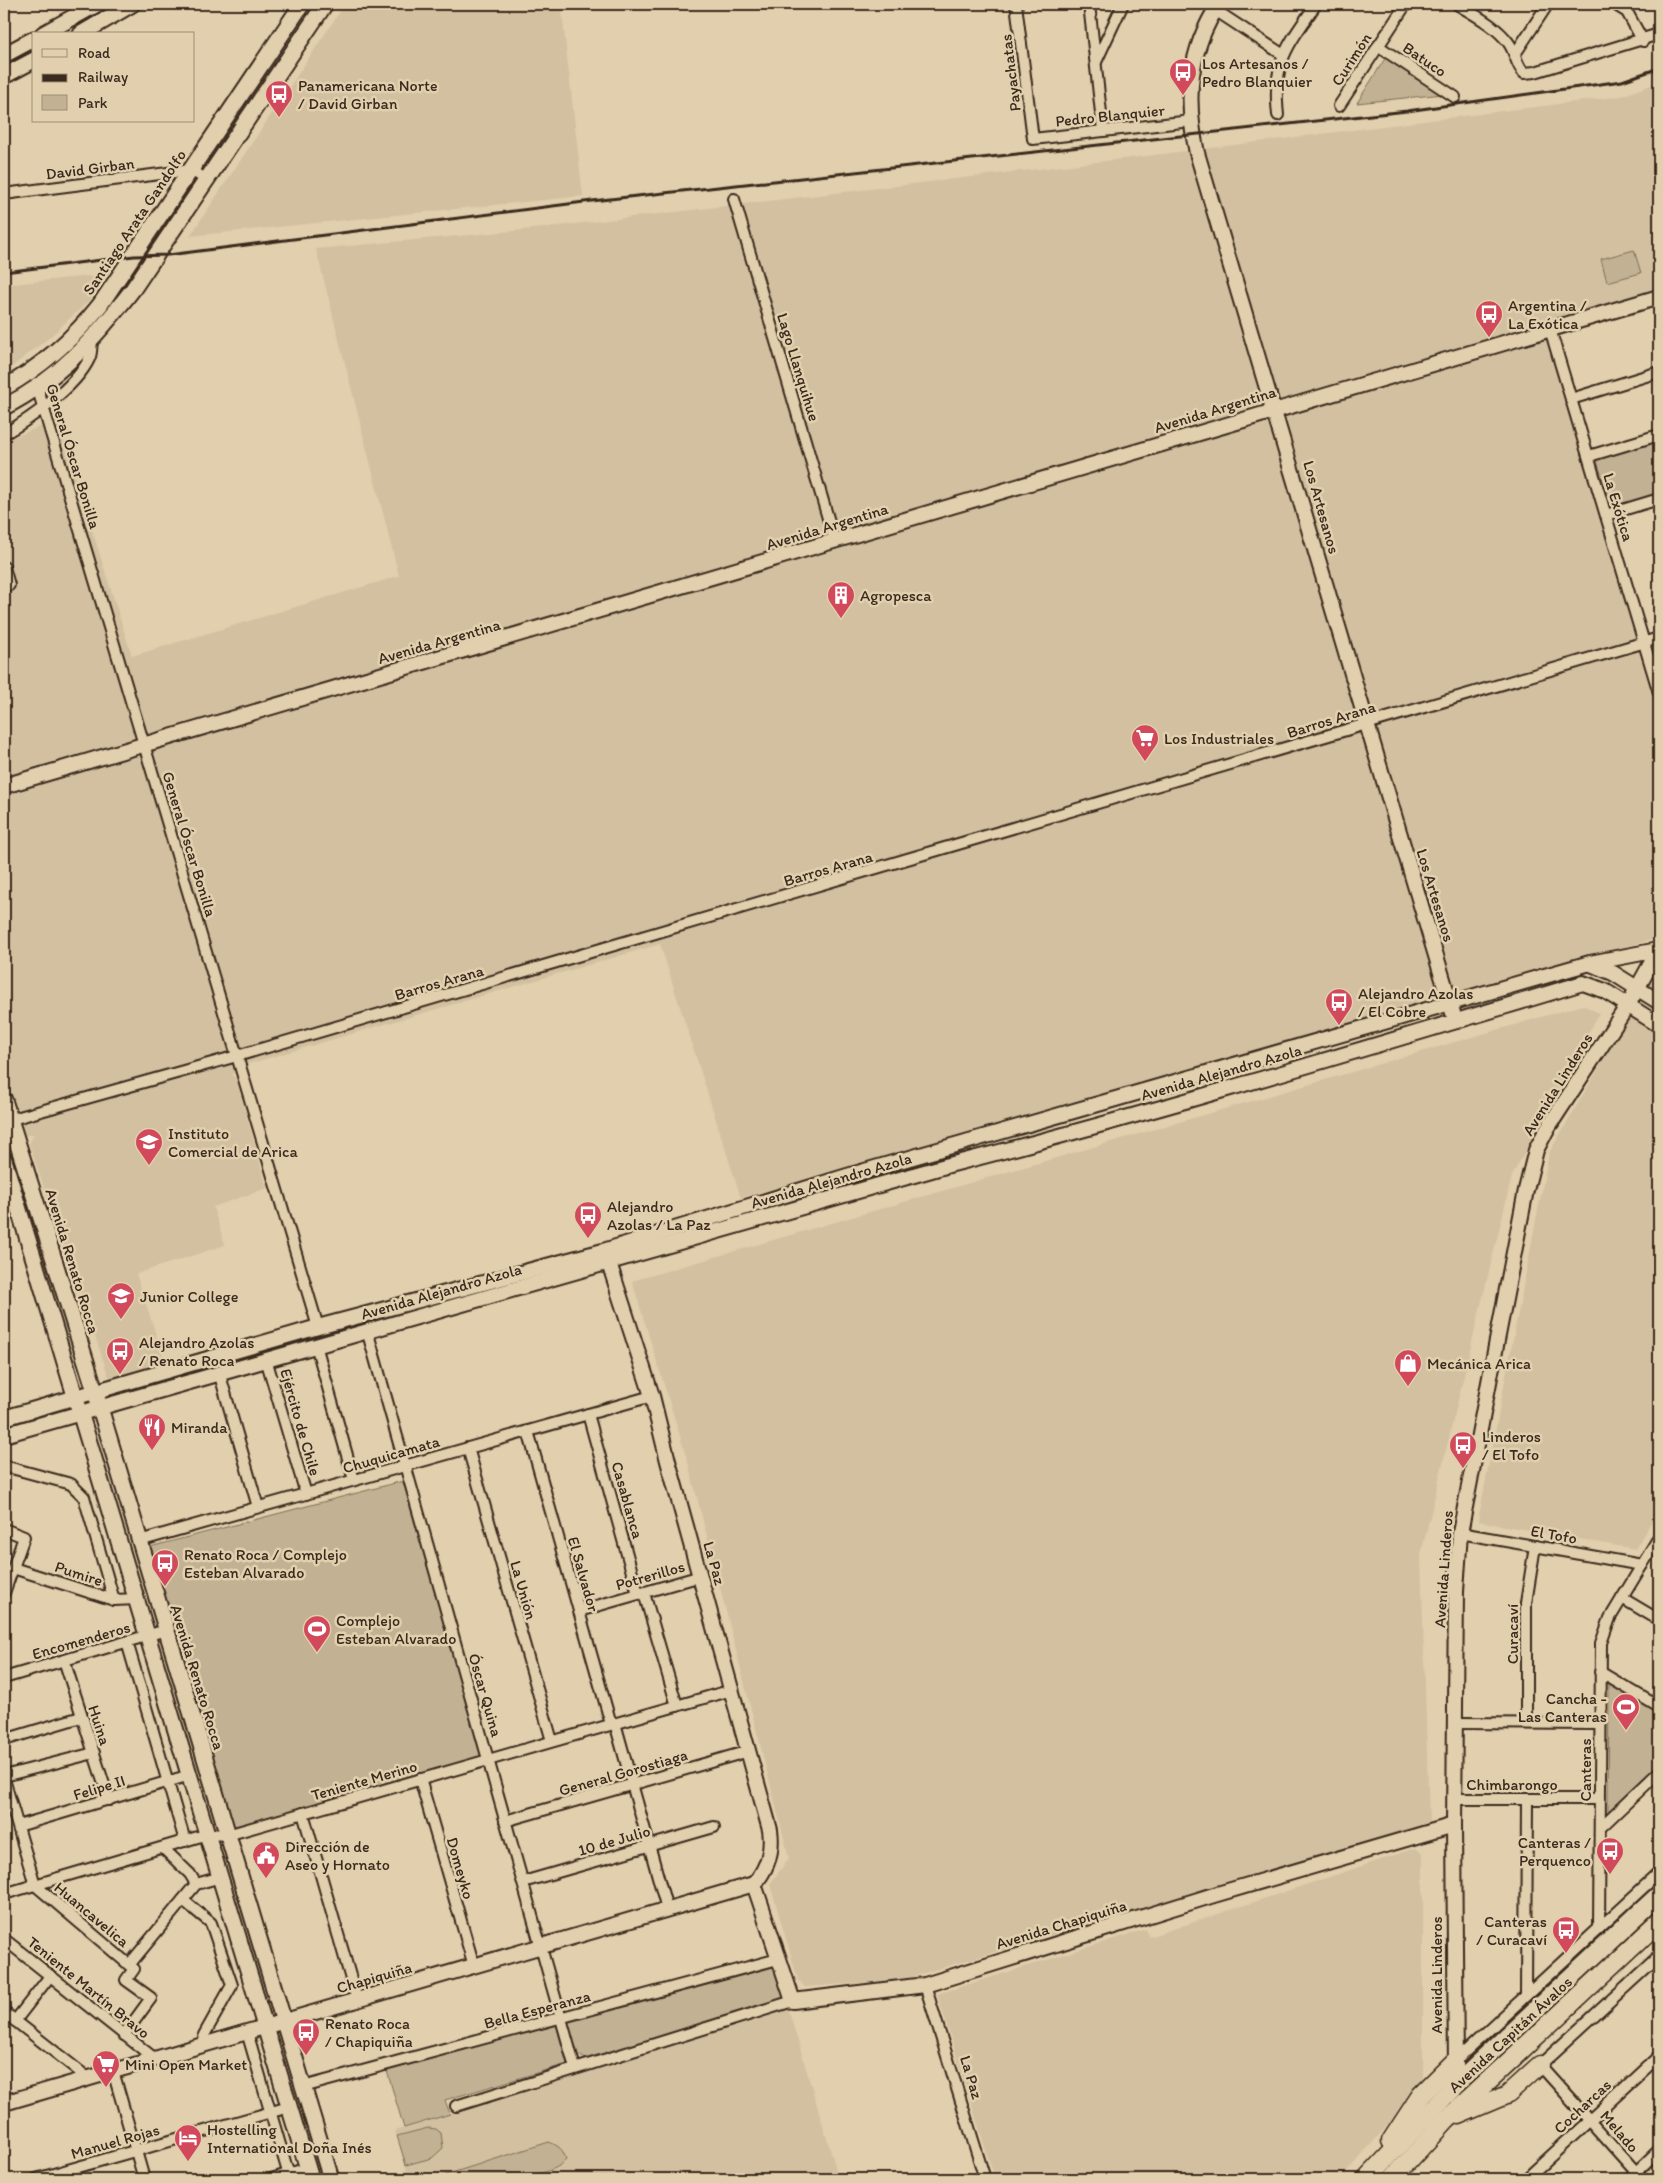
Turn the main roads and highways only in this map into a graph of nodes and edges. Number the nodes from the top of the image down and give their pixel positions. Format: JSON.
{"nodes":[{"id":1,"x":97,"y":4,"type":"edge"},
{"id":2,"x":132,"y":4,"type":"edge"},
{"id":3,"x":302,"y":4,"type":"edge"},
{"id":4,"x":325,"y":4,"type":"edge"},
{"id":5,"x":47,"y":32,"type":"edge"},
{"id":6,"x":84,"y":32,"type":"edge"},
{"id":7,"x":32,"y":40,"type":"edge"},
{"id":8,"x":4,"y":55,"type":"edge"},
{"id":9,"x":32,"y":61,"type":"edge"},
{"id":10,"x":4,"y":76,"type":"edge"},
{"id":11,"x":4,"y":388,"type":"edge"},
{"id":12,"x":4,"y":407,"type":"edge"},
{"id":13,"x":4,"y":1100,"type":"edge"},
{"id":14,"x":7,"y":1121,"type":"edge"},
{"id":15,"x":4,"y":1160,"type":"edge"},
{"id":16,"x":1659,"y":1895,"type":"edge"},
{"id":17,"x":1659,"y":1922,"type":"edge"},
{"id":18,"x":1454,"y":2062,"type":"road end"},
{"id":19,"x":1540,"y":2066,"type":"road end"},
{"id":20,"x":1458,"y":2084,"type":"junction"},
{"id":21,"x":1446,"y":2120,"type":"junction"},
{"id":22,"x":309,"y":2174,"type":"edge"},
{"id":23,"x":1368,"y":2178,"type":"edge"},
{"id":24,"x":331,"y":2179,"type":"edge"},
{"id":25,"x":1392,"y":2179,"type":"edge"}],
"edges":[{"from":1,"to":5,"type":"main road"},
{"from":2,"to":6,"type":"main road"},
{"from":3,"to":11,"type":"main road","name":"Santiago Arata Gandolfo"},
{"from":4,"to":12,"type":"main road"},
{"from":7,"to":8,"type":"main road"},
{"from":9,"to":10,"type":"main road"},
{"from":13,"to":14,"type":"main road","name":"Avenida Renato Rocca"},
{"from":14,"to":24,"type":"main road","name":"Avenida Renato Rocca"},
{"from":15,"to":22,"type":"main road"},
{"from":16,"to":20,"type":"highway","name":"Avenida Capitán Ávalos"},
{"from":17,"to":21,"type":"highway","name":"Avenida Capitán Ávalos"},
{"from":18,"to":23,"type":"highway"},
{"from":19,"to":21,"type":"highway"},
{"from":20,"to":21,"type":"highway"},
{"from":20,"to":23,"type":"highway","name":"Avenida Capitán Ávalos"},
{"from":21,"to":25,"type":"highway","name":"Avenida Capitán Ávalos"}]}
